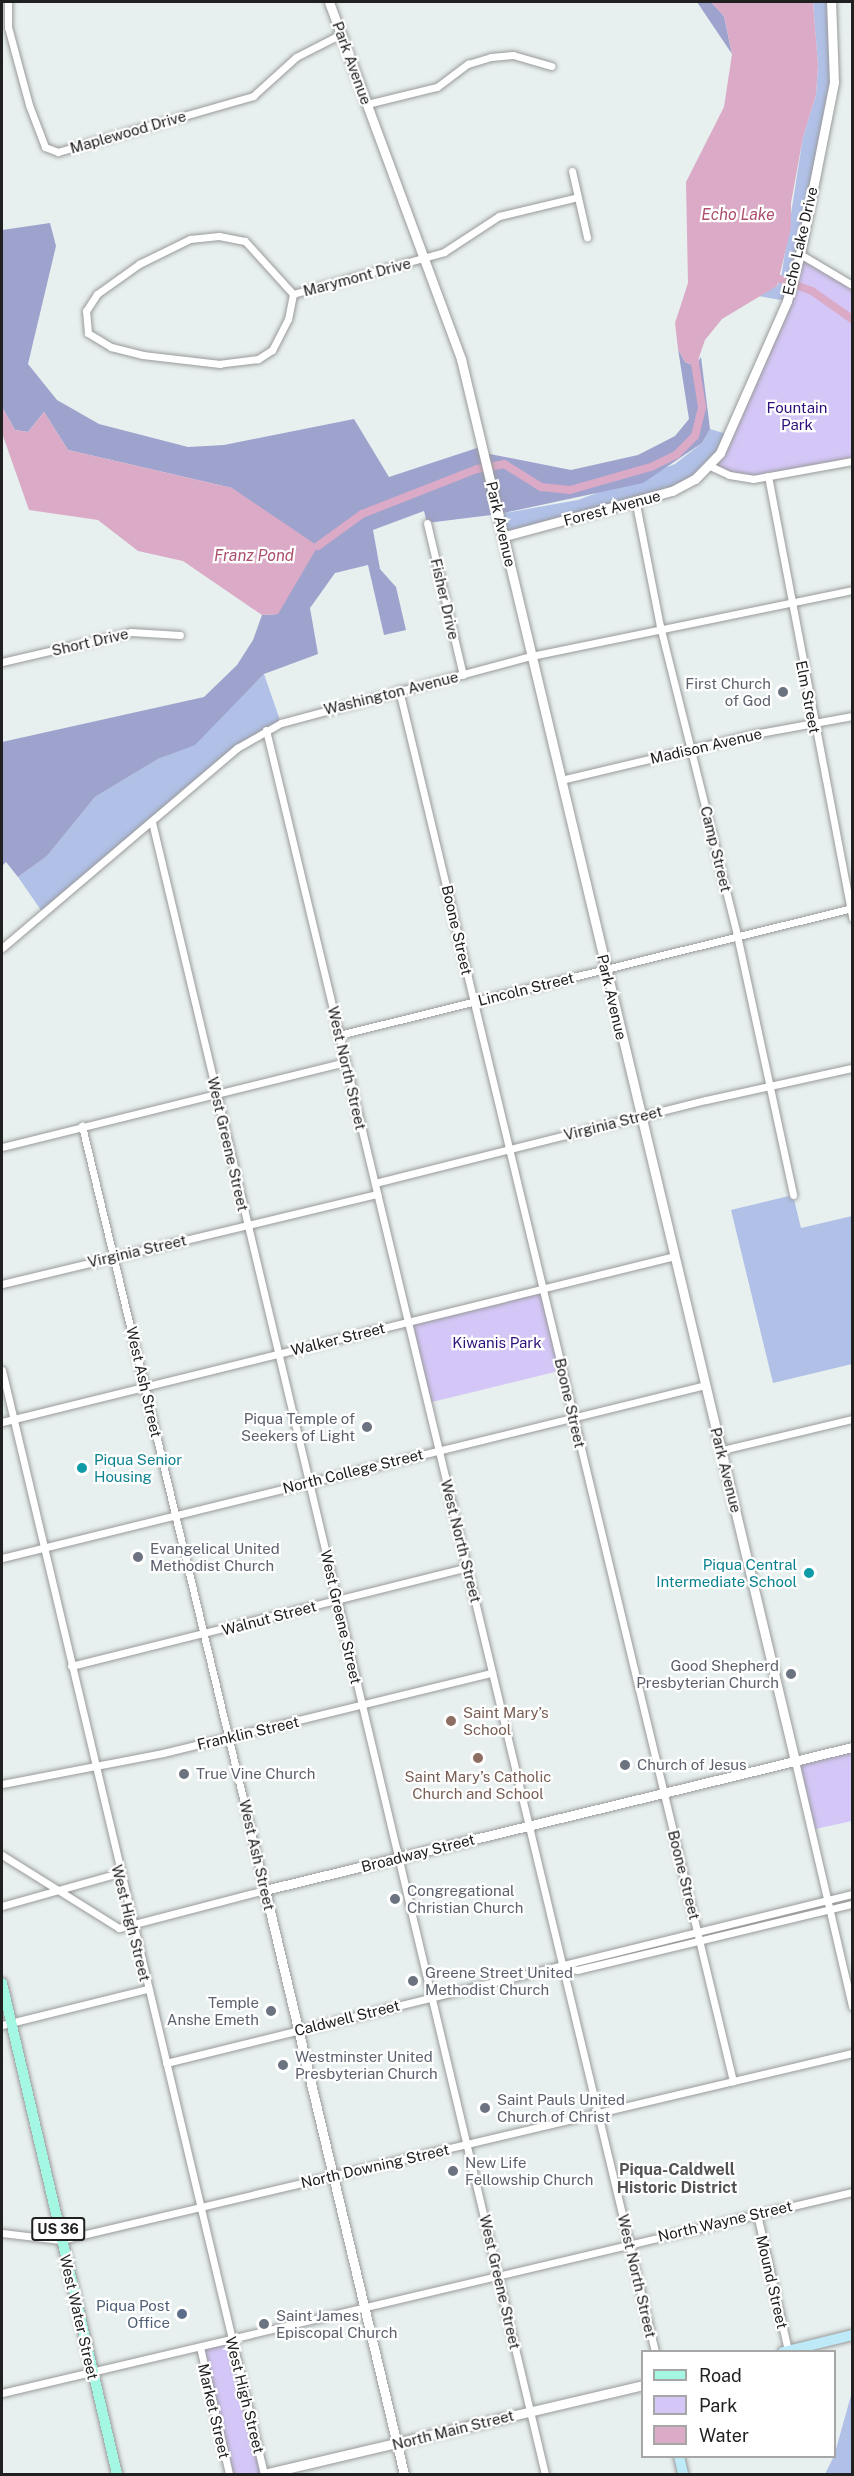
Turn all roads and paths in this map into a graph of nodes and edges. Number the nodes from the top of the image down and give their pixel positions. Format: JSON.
{"nodes":[{"id":1,"x":8,"y":2,"type":"edge"},
{"id":2,"x":330,"y":2,"type":"edge"},
{"id":3,"x":831,"y":2,"type":"edge"},
{"id":4,"x":341,"y":34,"type":"junction"},
{"id":5,"x":551,"y":66,"type":"dead end"},
{"id":6,"x":367,"y":104,"type":"junction"},
{"id":7,"x":572,"y":171,"type":"dead end"},
{"id":8,"x":578,"y":197,"type":"junction"},
{"id":9,"x":588,"y":237,"type":"dead end"},
{"id":10,"x":800,"y":254,"type":"junction"},
{"id":11,"x":422,"y":259,"type":"junction"},
{"id":12,"x":852,"y":285,"type":"edge"},
{"id":13,"x":293,"y":294,"type":"junction"},
{"id":14,"x":852,"y":461,"type":"edge"},
{"id":15,"x":710,"y":466,"type":"junction"},
{"id":16,"x":768,"y":476,"type":"junction"},
{"id":17,"x":636,"y":504,"type":"junction"},
{"id":18,"x":427,"y":523,"type":"dead end"},
{"id":19,"x":505,"y":536,"type":"junction"},
{"id":20,"x":852,"y":590,"type":"edge"},
{"id":21,"x":789,"y":600,"type":"junction"},
{"id":22,"x":660,"y":626,"type":"junction"},
{"id":23,"x":180,"y":635,"type":"dead end"},
{"id":24,"x":531,"y":656,"type":"junction"},
{"id":25,"x":2,"y":663,"type":"edge"},
{"id":26,"x":463,"y":675,"type":"junction"},
{"id":27,"x":399,"y":690,"type":"junction"},
{"id":28,"x":852,"y":716,"type":"edge"},
{"id":29,"x":813,"y":723,"type":"junction"},
{"id":30,"x":266,"y":730,"type":"junction"},
{"id":31,"x":691,"y":749,"type":"junction"},
{"id":32,"x":561,"y":780,"type":"junction"},
{"id":33,"x":152,"y":822,"type":"junction"},
{"id":34,"x":851,"y":909,"type":"edge"},
{"id":35,"x":852,"y":918,"type":"edge"},
{"id":36,"x":737,"y":935,"type":"junction"},
{"id":37,"x":2,"y":948,"type":"edge"},
{"id":38,"x":605,"y":969,"type":"junction"},
{"id":39,"x":474,"y":1002,"type":"junction"},
{"id":40,"x":339,"y":1035,"type":"junction"},
{"id":41,"x":346,"y":1062,"type":"junction"},
{"id":42,"x":852,"y":1068,"type":"edge"},
{"id":43,"x":770,"y":1085,"type":"junction"},
{"id":44,"x":216,"y":1092,"type":"junction"},
{"id":45,"x":640,"y":1116,"type":"junction"},
{"id":46,"x":82,"y":1126,"type":"junction"},
{"id":47,"x":2,"y":1147,"type":"edge"},
{"id":48,"x":510,"y":1151,"type":"junction"},
{"id":49,"x":375,"y":1183,"type":"junction"},
{"id":50,"x":377,"y":1194,"type":"junction"},
{"id":51,"x":793,"y":1195,"type":"dead end"},
{"id":52,"x":248,"y":1225,"type":"junction"},
{"id":53,"x":675,"y":1256,"type":"junction"},
{"id":54,"x":114,"y":1257,"type":"junction"},
{"id":55,"x":2,"y":1284,"type":"edge"},
{"id":56,"x":543,"y":1288,"type":"junction"},
{"id":57,"x":408,"y":1322,"type":"junction"},
{"id":58,"x":278,"y":1354,"type":"junction"},
{"id":59,"x":2,"y":1370,"type":"edge"},
{"id":60,"x":145,"y":1386,"type":"junction"},
{"id":61,"x":706,"y":1386,"type":"junction"},
{"id":62,"x":574,"y":1417,"type":"junction"},
{"id":63,"x":13,"y":1419,"type":"junction"},
{"id":64,"x":852,"y":1419,"type":"edge"},
{"id":65,"x":2,"y":1422,"type":"edge"},
{"id":66,"x":439,"y":1450,"type":"junction"},
{"id":67,"x":722,"y":1450,"type":"junction"},
{"id":68,"x":309,"y":1483,"type":"junction"},
{"id":69,"x":176,"y":1515,"type":"junction"},
{"id":70,"x":43,"y":1548,"type":"junction"},
{"id":71,"x":2,"y":1558,"type":"edge"},
{"id":72,"x":467,"y":1567,"type":"junction"},
{"id":73,"x":337,"y":1600,"type":"junction"},
{"id":74,"x":204,"y":1636,"type":"junction"},
{"id":75,"x":71,"y":1666,"type":"junction"},
{"id":76,"x":492,"y":1673,"type":"junction"},
{"id":77,"x":362,"y":1705,"type":"junction"},
{"id":78,"x":229,"y":1737,"type":"junction"},
{"id":79,"x":852,"y":1747,"type":"edge"},
{"id":80,"x":795,"y":1761,"type":"junction"},
{"id":81,"x":94,"y":1765,"type":"junction"},
{"id":82,"x":2,"y":1785,"type":"edge"},
{"id":83,"x":664,"y":1793,"type":"junction"},
{"id":84,"x":529,"y":1826,"type":"junction"},
{"id":85,"x":2,"y":1855,"type":"edge"},
{"id":86,"x":398,"y":1858,"type":"junction"},
{"id":87,"x":119,"y":1873,"type":"junction"},
{"id":88,"x":55,"y":1890,"type":"junction"},
{"id":89,"x":265,"y":1890,"type":"junction"},
{"id":90,"x":852,"y":1894,"type":"edge"},
{"id":91,"x":826,"y":1900,"type":"junction"},
{"id":92,"x":852,"y":1904,"type":"edge"},
{"id":93,"x":2,"y":1906,"type":"edge"},
{"id":94,"x":829,"y":1910,"type":"junction"},
{"id":95,"x":132,"y":1924,"type":"junction"},
{"id":96,"x":697,"y":1931,"type":"junction"},
{"id":97,"x":700,"y":1941,"type":"junction"},
{"id":98,"x":563,"y":1967,"type":"junction"},
{"id":99,"x":2,"y":1983,"type":"edge"},
{"id":100,"x":148,"y":1989,"type":"junction"},
{"id":101,"x":431,"y":1996,"type":"junction"},
{"id":102,"x":852,"y":2006,"type":"edge"},
{"id":103,"x":6,"y":2024,"type":"edge"},
{"id":104,"x":298,"y":2030,"type":"junction"},
{"id":105,"x":852,"y":2053,"type":"edge"},
{"id":106,"x":166,"y":2063,"type":"junction"},
{"id":107,"x":733,"y":2081,"type":"junction"},
{"id":108,"x":598,"y":2113,"type":"junction"},
{"id":109,"x":466,"y":2144,"type":"junction"},
{"id":110,"x":333,"y":2176,"type":"junction"},
{"id":111,"x":852,"y":2192,"type":"edge"},
{"id":112,"x":199,"y":2208,"type":"junction"},
{"id":113,"x":757,"y":2214,"type":"junction"},
{"id":114,"x":2,"y":2233,"type":"edge"},
{"id":115,"x":61,"y":2240,"type":"junction"},
{"id":116,"x":629,"y":2242,"type":"junction"},
{"id":117,"x":498,"y":2274,"type":"junction"},
{"id":118,"x":365,"y":2308,"type":"junction"},
{"id":119,"x":852,"y":2335,"type":"edge"},
{"id":120,"x":231,"y":2340,"type":"junction"},
{"id":121,"x":200,"y":2347,"type":"junction"},
{"id":122,"x":655,"y":2350,"type":"edge"},
{"id":123,"x":785,"y":2350,"type":"edge"},
{"id":124,"x":789,"y":2350,"type":"edge"},
{"id":125,"x":92,"y":2372,"type":"junction"},
{"id":126,"x":641,"y":2385,"type":"edge"},
{"id":127,"x":2,"y":2393,"type":"edge"},
{"id":128,"x":530,"y":2412,"type":"junction"},
{"id":129,"x":397,"y":2444,"type":"junction"},
{"id":130,"x":679,"y":2458,"type":"edge"},
{"id":131,"x":264,"y":2474,"type":"edge"},
{"id":132,"x":117,"y":2475,"type":"edge"},
{"id":133,"x":229,"y":2475,"type":"edge"},
{"id":134,"x":404,"y":2475,"type":"edge"},
{"id":135,"x":545,"y":2475,"type":"edge"},
{"id":136,"x":683,"y":2475,"type":"edge"}],
"edges":[{"from":1,"to":4,"type":"street","name":"Maplewood Drive"},
{"from":2,"to":4,"type":"street","name":"Park Avenue"},
{"from":3,"to":10,"type":"street","name":"Echo Lake Drive"},
{"from":4,"to":6,"type":"street","name":"Park Avenue"},
{"from":5,"to":6,"type":"street"},
{"from":6,"to":11,"type":"street","name":"Park Avenue"},
{"from":7,"to":8,"type":"street"},
{"from":8,"to":9,"type":"street"},
{"from":8,"to":11,"type":"street","name":"Marymont Drive"},
{"from":10,"to":12,"type":"street"},
{"from":10,"to":15,"type":"street","name":"Echo Lake Drive"},
{"from":11,"to":13,"type":"street","name":"Marymont Drive"},
{"from":11,"to":19,"type":"street","name":"Park Avenue"},
{"from":13,"to":13,"type":"street","name":"Marymont Drive"},
{"from":14,"to":16,"type":"street"},
{"from":15,"to":16,"type":"street"},
{"from":15,"to":17,"type":"street","name":"Forest Avenue"},
{"from":16,"to":21,"type":"street","name":"Elm Street"},
{"from":17,"to":19,"type":"street","name":"Forest Avenue"},
{"from":17,"to":22,"type":"street","name":"Camp Street"},
{"from":18,"to":26,"type":"street","name":"Fisher Drive"},
{"from":19,"to":24,"type":"street","name":"Park Avenue"},
{"from":20,"to":21,"type":"street","name":"Washington Avenue"},
{"from":21,"to":22,"type":"street","name":"Washington Avenue"},
{"from":21,"to":29,"type":"street","name":"Elm Street"},
{"from":22,"to":24,"type":"street","name":"Washington Avenue"},
{"from":22,"to":31,"type":"street","name":"Camp Street"},
{"from":23,"to":25,"type":"street","name":"Short Drive"},
{"from":24,"to":26,"type":"street","name":"Washington Avenue"},
{"from":24,"to":32,"type":"street","name":"Park Avenue"},
{"from":26,"to":27,"type":"street","name":"Washington Avenue"},
{"from":27,"to":30,"type":"street","name":"Washington Avenue"},
{"from":27,"to":39,"type":"street","name":"Boone Street"},
{"from":28,"to":29,"type":"street","name":"Madison Avenue"},
{"from":29,"to":31,"type":"street","name":"Madison Avenue"},
{"from":29,"to":34,"type":"street","name":"Elm Street"},
{"from":30,"to":33,"type":"street","name":"Washington Avenue"},
{"from":30,"to":40,"type":"street","name":"West North Street"},
{"from":31,"to":32,"type":"street","name":"Madison Avenue"},
{"from":31,"to":36,"type":"street","name":"Camp Street"},
{"from":32,"to":38,"type":"street","name":"Park Avenue"},
{"from":33,"to":37,"type":"street","name":"Washington Avenue"},
{"from":33,"to":44,"type":"street","name":"West Greene Street"},
{"from":34,"to":35,"type":"street","name":"Elm Street"},
{"from":34,"to":36,"type":"street","name":"Lincoln Street"},
{"from":36,"to":38,"type":"street","name":"Lincoln Street"},
{"from":36,"to":43,"type":"street","name":"Camp Street"},
{"from":38,"to":39,"type":"street","name":"Lincoln Street"},
{"from":38,"to":45,"type":"street","name":"Park Avenue"},
{"from":39,"to":40,"type":"street","name":"Lincoln Street"},
{"from":39,"to":48,"type":"street","name":"Boone Street"},
{"from":40,"to":41,"type":"street","name":"West North Street"},
{"from":41,"to":44,"type":"street"},
{"from":41,"to":49,"type":"street","name":"West North Street"},
{"from":42,"to":43,"type":"street","name":"Virginia Street"},
{"from":43,"to":45,"type":"street","name":"Virginia Street"},
{"from":43,"to":51,"type":"street","name":"Camp Street"},
{"from":44,"to":46,"type":"street"},
{"from":44,"to":52,"type":"street","name":"West Greene Street"},
{"from":45,"to":48,"type":"street","name":"Virginia Street"},
{"from":45,"to":53,"type":"street","name":"Park Avenue"},
{"from":46,"to":47,"type":"street"},
{"from":46,"to":54,"type":"street","name":"West Ash Street"},
{"from":48,"to":49,"type":"street","name":"Virginia Street"},
{"from":48,"to":56,"type":"street","name":"Boone Street"},
{"from":49,"to":50,"type":"street","name":"West North Street"},
{"from":50,"to":52,"type":"street","name":"Virginia Street"},
{"from":50,"to":57,"type":"street","name":"West North Street"},
{"from":52,"to":54,"type":"street","name":"Virginia Street"},
{"from":52,"to":58,"type":"street","name":"West Greene Street"},
{"from":53,"to":56,"type":"street","name":"Walker Street"},
{"from":53,"to":61,"type":"street","name":"Park Avenue"},
{"from":54,"to":55,"type":"street","name":"Virginia Street"},
{"from":54,"to":60,"type":"street","name":"West Ash Street"},
{"from":56,"to":57,"type":"street","name":"Walker Street"},
{"from":56,"to":62,"type":"street","name":"Boone Street"},
{"from":57,"to":58,"type":"street","name":"Walker Street"},
{"from":57,"to":66,"type":"street","name":"West North Street"},
{"from":58,"to":60,"type":"street","name":"Walker Street"},
{"from":58,"to":68,"type":"street","name":"West Greene Street"},
{"from":59,"to":63,"type":"street","name":"West High Street"},
{"from":60,"to":63,"type":"street","name":"Walker Street"},
{"from":60,"to":69,"type":"street","name":"West Ash Street"},
{"from":61,"to":62,"type":"street","name":"North College Street"},
{"from":61,"to":67,"type":"street","name":"Park Avenue"},
{"from":62,"to":66,"type":"street","name":"North College Street"},
{"from":62,"to":83,"type":"street","name":"Boone Street"},
{"from":63,"to":65,"type":"street","name":"Walker Street"},
{"from":63,"to":70,"type":"street","name":"West High Street"},
{"from":64,"to":67,"type":"street"},
{"from":66,"to":68,"type":"street","name":"North College Street"},
{"from":66,"to":72,"type":"street","name":"West North Street"},
{"from":67,"to":80,"type":"street","name":"Park Avenue"},
{"from":68,"to":69,"type":"street","name":"North College Street"},
{"from":68,"to":73,"type":"street","name":"West Greene Street"},
{"from":69,"to":70,"type":"street","name":"North College Street"},
{"from":69,"to":74,"type":"street","name":"West Ash Street"},
{"from":70,"to":71,"type":"street","name":"North College Street"},
{"from":70,"to":75,"type":"street","name":"West High Street"},
{"from":72,"to":73,"type":"street","name":"Walnut Street"},
{"from":72,"to":76,"type":"street","name":"West North Street"},
{"from":73,"to":74,"type":"street","name":"Walnut Street"},
{"from":73,"to":77,"type":"street","name":"West Greene Street"},
{"from":74,"to":75,"type":"street","name":"Walnut Street"},
{"from":74,"to":78,"type":"street","name":"West Ash Street"},
{"from":75,"to":81,"type":"street","name":"West High Street"},
{"from":76,"to":77,"type":"street","name":"Franklin Street"},
{"from":76,"to":84,"type":"street","name":"West North Street"},
{"from":77,"to":78,"type":"street","name":"Franklin Street"},
{"from":77,"to":86,"type":"street","name":"West Greene Street"},
{"from":78,"to":81,"type":"street","name":"Franklin Street"},
{"from":78,"to":89,"type":"street","name":"West Ash Street"},
{"from":79,"to":80,"type":"street","name":"Broadway Street"},
{"from":80,"to":83,"type":"street","name":"Broadway Street"},
{"from":80,"to":91,"type":"street","name":"Park Avenue"},
{"from":81,"to":82,"type":"street","name":"Franklin Street"},
{"from":81,"to":87,"type":"street","name":"West High Street"},
{"from":83,"to":84,"type":"street","name":"Broadway Street"},
{"from":83,"to":96,"type":"street","name":"Boone Street"},
{"from":84,"to":86,"type":"street","name":"Broadway Street"},
{"from":84,"to":98,"type":"street","name":"West North Street"},
{"from":85,"to":88,"type":"street","name":"Broadway Street"},
{"from":86,"to":89,"type":"street","name":"Broadway Street"},
{"from":86,"to":101,"type":"street","name":"West Greene Street"},
{"from":87,"to":88,"type":"street"},
{"from":87,"to":95,"type":"street","name":"West High Street"},
{"from":88,"to":93,"type":"street"},
{"from":88,"to":95,"type":"street","name":"Broadway Street"},
{"from":89,"to":95,"type":"street","name":"Broadway Street"},
{"from":89,"to":104,"type":"street","name":"West Ash Street"},
{"from":90,"to":91,"type":"street","name":"Caldwell Street"},
{"from":91,"to":94,"type":"street","name":"Park Avenue"},
{"from":91,"to":96,"type":"street","name":"Caldwell Street"},
{"from":92,"to":94,"type":"street","name":"Caldwell Street"},
{"from":94,"to":97,"type":"street","name":"Caldwell Street"},
{"from":94,"to":102,"type":"street","name":"Park Avenue"},
{"from":95,"to":100,"type":"street","name":"West High Street"},
{"from":96,"to":97,"type":"street","name":"Boone Street"},
{"from":96,"to":98,"type":"street","name":"Caldwell Street"},
{"from":97,"to":98,"type":"street","name":"Caldwell Street"},
{"from":97,"to":107,"type":"street","name":"Boone Street"},
{"from":98,"to":101,"type":"street","name":"Caldwell Street"},
{"from":98,"to":108,"type":"street","name":"West North Street"},
{"from":99,"to":103,"type":"main road","name":"West Water Street","number":"US 36"},
{"from":100,"to":103,"type":"street"},
{"from":100,"to":106,"type":"street","name":"West High Street"},
{"from":101,"to":104,"type":"street","name":"Caldwell Street"},
{"from":101,"to":109,"type":"street","name":"West Greene Street"},
{"from":103,"to":115,"type":"main road","name":"West Water Street","number":"US 36"},
{"from":104,"to":106,"type":"street","name":"Caldwell Street"},
{"from":104,"to":110,"type":"street","name":"West Ash Street"},
{"from":105,"to":107,"type":"street","name":"North Downing Street"},
{"from":106,"to":112,"type":"street","name":"West High Street"},
{"from":107,"to":108,"type":"street","name":"North Downing Street"},
{"from":108,"to":109,"type":"street","name":"North Downing Street"},
{"from":108,"to":116,"type":"street","name":"West North Street"},
{"from":109,"to":110,"type":"street","name":"North Downing Street"},
{"from":109,"to":117,"type":"street","name":"West Greene Street"},
{"from":110,"to":112,"type":"street","name":"North Downing Street"},
{"from":110,"to":118,"type":"street","name":"West Ash Street"},
{"from":111,"to":113,"type":"street","name":"North Wayne Street"},
{"from":112,"to":115,"type":"street","name":"North Downing Street"},
{"from":112,"to":120,"type":"street","name":"West High Street"},
{"from":113,"to":116,"type":"street","name":"North Wayne Street"},
{"from":113,"to":123,"type":"street","name":"Mound Street"},
{"from":114,"to":115,"type":"street","name":"North Downing Street"},
{"from":115,"to":125,"type":"main road","name":"West Water Street","number":"US 36"},
{"from":116,"to":117,"type":"street","name":"North Wayne Street"},
{"from":116,"to":122,"type":"street","name":"West North Street"},
{"from":117,"to":118,"type":"street","name":"North Wayne Street"},
{"from":117,"to":128,"type":"street","name":"West Greene Street"},
{"from":118,"to":120,"type":"street","name":"North Wayne Street"},
{"from":118,"to":129,"type":"street","name":"West Ash Street"},
{"from":119,"to":124,"type":"main road"},
{"from":120,"to":121,"type":"street","name":"North Wayne Street"},
{"from":120,"to":131,"type":"street","name":"West High Street"},
{"from":121,"to":125,"type":"street","name":"North Wayne Street"},
{"from":121,"to":133,"type":"street","name":"Market Street"},
{"from":125,"to":127,"type":"street","name":"North Wayne Street"},
{"from":125,"to":132,"type":"main road","name":"West Water Street","number":"US 36"},
{"from":126,"to":128,"type":"street","name":"North Main Street"},
{"from":128,"to":129,"type":"street","name":"North Main Street"},
{"from":128,"to":135,"type":"street","name":"West Greene Street"},
{"from":129,"to":131,"type":"street","name":"North Main Street"},
{"from":129,"to":134,"type":"street","name":"West Ash Street"},
{"from":130,"to":136,"type":"main road"}]}
